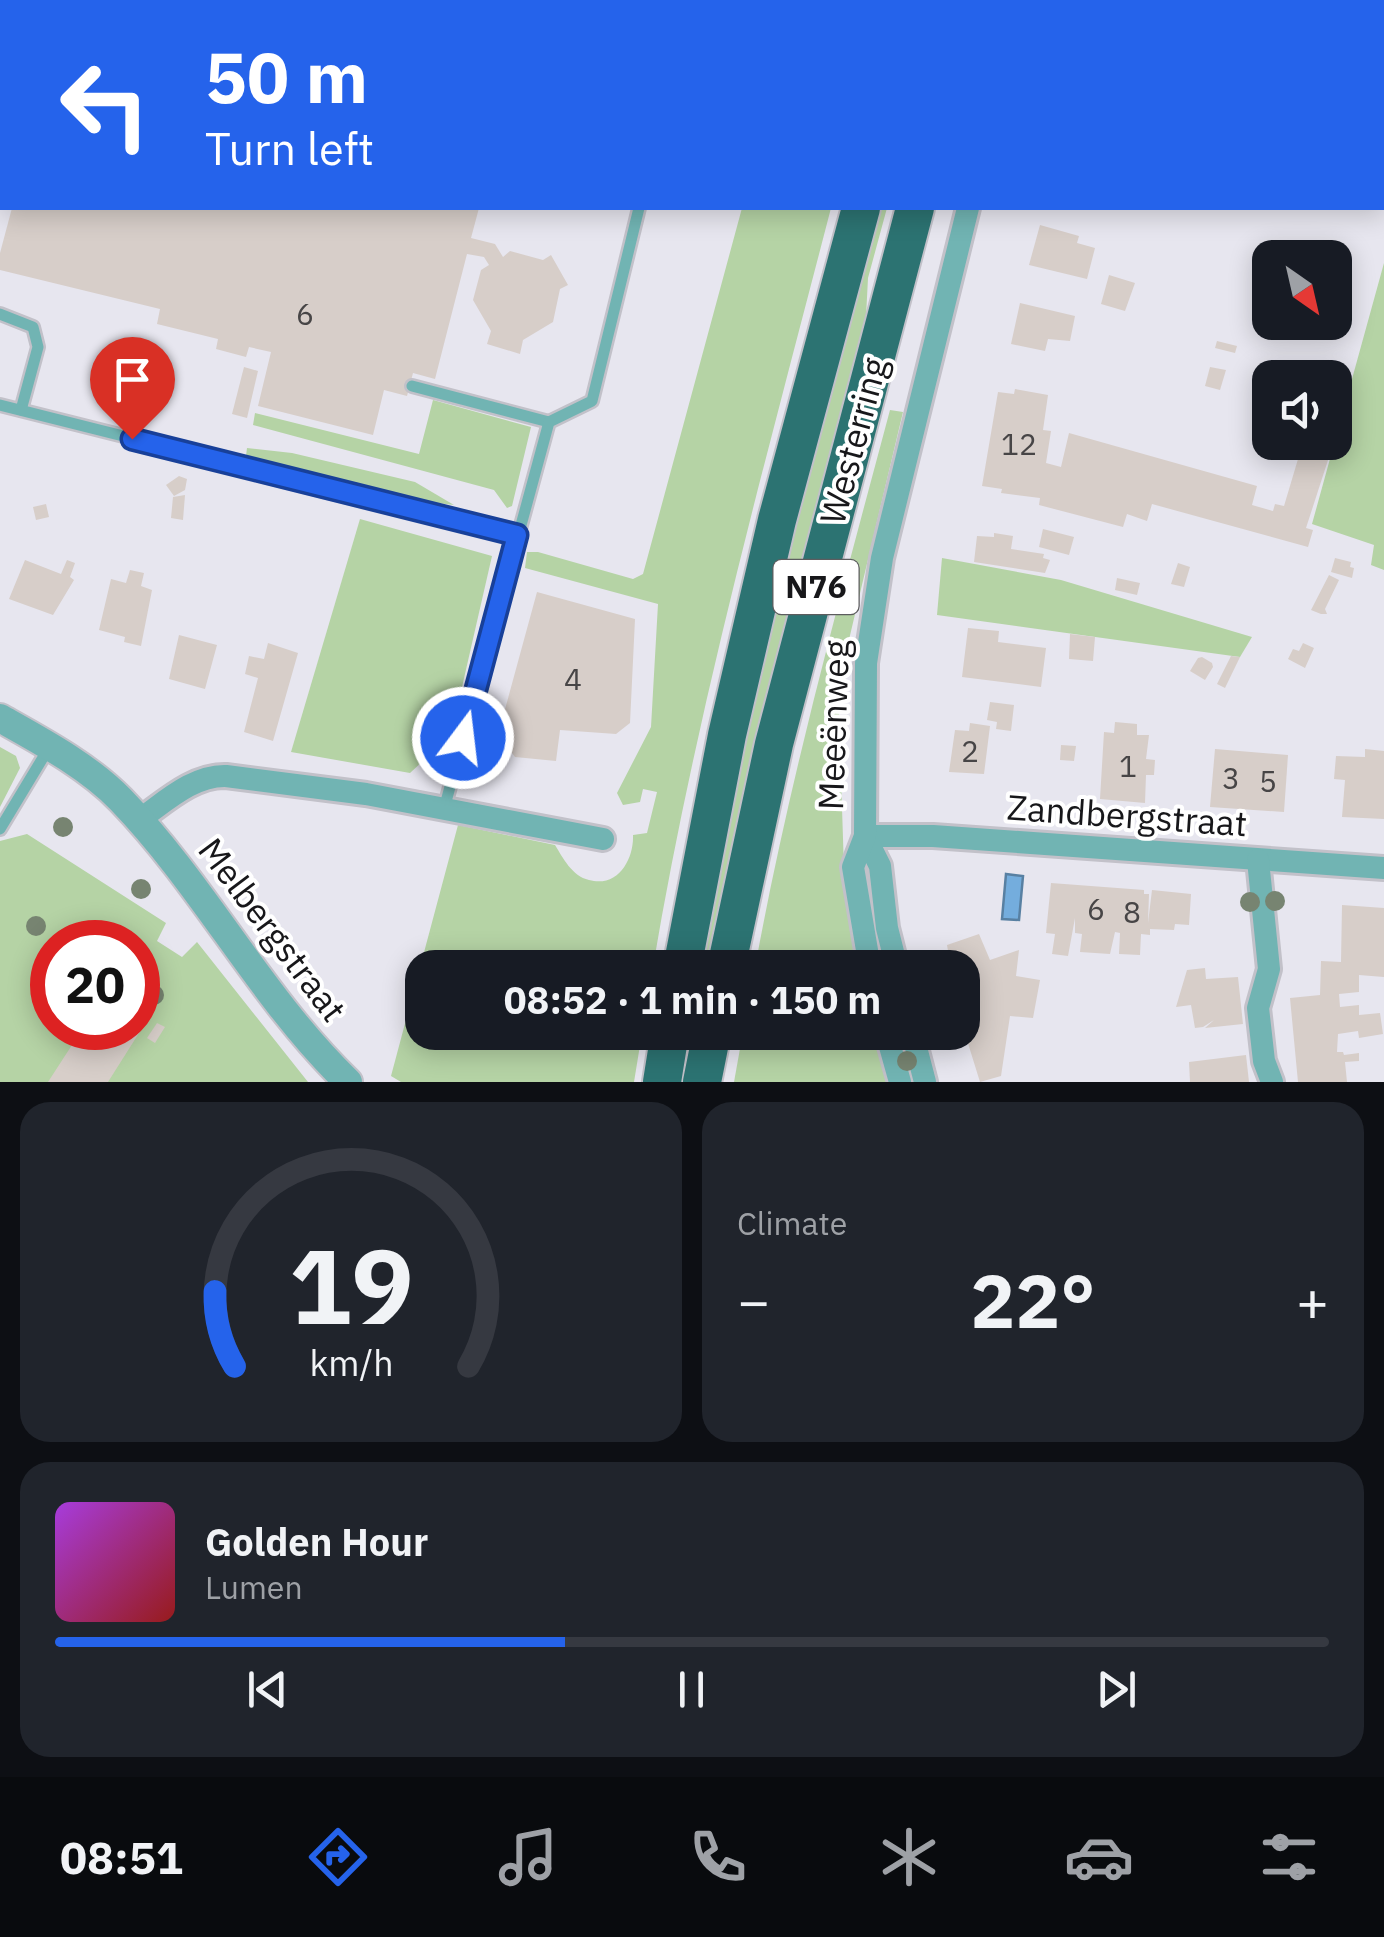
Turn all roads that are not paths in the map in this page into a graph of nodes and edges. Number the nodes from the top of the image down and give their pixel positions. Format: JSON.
{"nodes":[{"id":1,"x":639,"y":210,"type":"edge"},
{"id":2,"x":860,"y":210,"type":"edge"},
{"id":3,"x":914,"y":210,"type":"edge"},
{"id":4,"x":968,"y":210,"type":"edge"},
{"id":5,"x":0,"y":314,"type":"edge"},
{"id":6,"x":412,"y":386,"type":"dead end"},
{"id":7,"x":0,"y":405,"type":"edge"},
{"id":8,"x":20,"y":410,"type":"junction"},
{"id":9,"x":550,"y":422,"type":"junction"},
{"id":10,"x":517,"y":535,"type":"junction"},
{"id":11,"x":0,"y":718,"type":"edge"},
{"id":12,"x":50,"y":746,"type":"junction"},
{"id":13,"x":444,"y":809,"type":"junction"},
{"id":14,"x":138,"y":820,"type":"junction"},
{"id":15,"x":0,"y":829,"type":"edge"},
{"id":16,"x":865,"y":836,"type":"junction"},
{"id":17,"x":602,"y":839,"type":"dead end"},
{"id":18,"x":1258,"y":860,"type":"junction"},
{"id":19,"x":1384,"y":868,"type":"edge"},
{"id":20,"x":685,"y":950,"type":"edge"},
{"id":21,"x":730,"y":950,"type":"edge"},
{"id":22,"x":867,"y":950,"type":"edge"},
{"id":23,"x":892,"y":950,"type":"edge"},
{"id":24,"x":667,"y":1050,"type":"edge"},
{"id":25,"x":708,"y":1050,"type":"edge"},
{"id":26,"x":891,"y":1050,"type":"edge"},
{"id":27,"x":917,"y":1050,"type":"edge"},
{"id":28,"x":348,"y":1082,"type":"edge"},
{"id":29,"x":662,"y":1082,"type":"edge"},
{"id":30,"x":702,"y":1082,"type":"edge"},
{"id":31,"x":900,"y":1082,"type":"edge"},
{"id":32,"x":925,"y":1082,"type":"edge"},
{"id":33,"x":1272,"y":1082,"type":"edge"}],
"edges":[{"from":1,"to":9,"type":"lane"},
{"from":2,"to":20,"type":"highway","name":"Westerring","number":"N76"},
{"from":3,"to":21,"type":"highway","name":"Westerring","number":"N76"},
{"from":4,"to":16,"type":"street","name":"Meeënweg"},
{"from":5,"to":8,"type":"lane"},
{"from":6,"to":9,"type":"lane"},
{"from":7,"to":8,"type":"lane"},
{"from":8,"to":10,"type":"lane"},
{"from":9,"to":10,"type":"lane"},
{"from":10,"to":13,"type":"lane"},
{"from":11,"to":12,"type":"street","name":"Melbergstraat"},
{"from":12,"to":14,"type":"street","name":"Melbergstraat"},
{"from":12,"to":15,"type":"lane"},
{"from":13,"to":14,"type":"street"},
{"from":13,"to":17,"type":"street"},
{"from":14,"to":28,"type":"street","name":"Melbergstraat"},
{"from":16,"to":18,"type":"street","name":"Zandbergstraat"},
{"from":16,"to":22,"type":"street"},
{"from":16,"to":23,"type":"street"},
{"from":18,"to":19,"type":"street","name":"Zandbergstraat"},
{"from":18,"to":33,"type":"street"},
{"from":24,"to":29,"type":"highway"},
{"from":25,"to":30,"type":"highway"},
{"from":26,"to":31,"type":"street"},
{"from":27,"to":32,"type":"street"}]}
